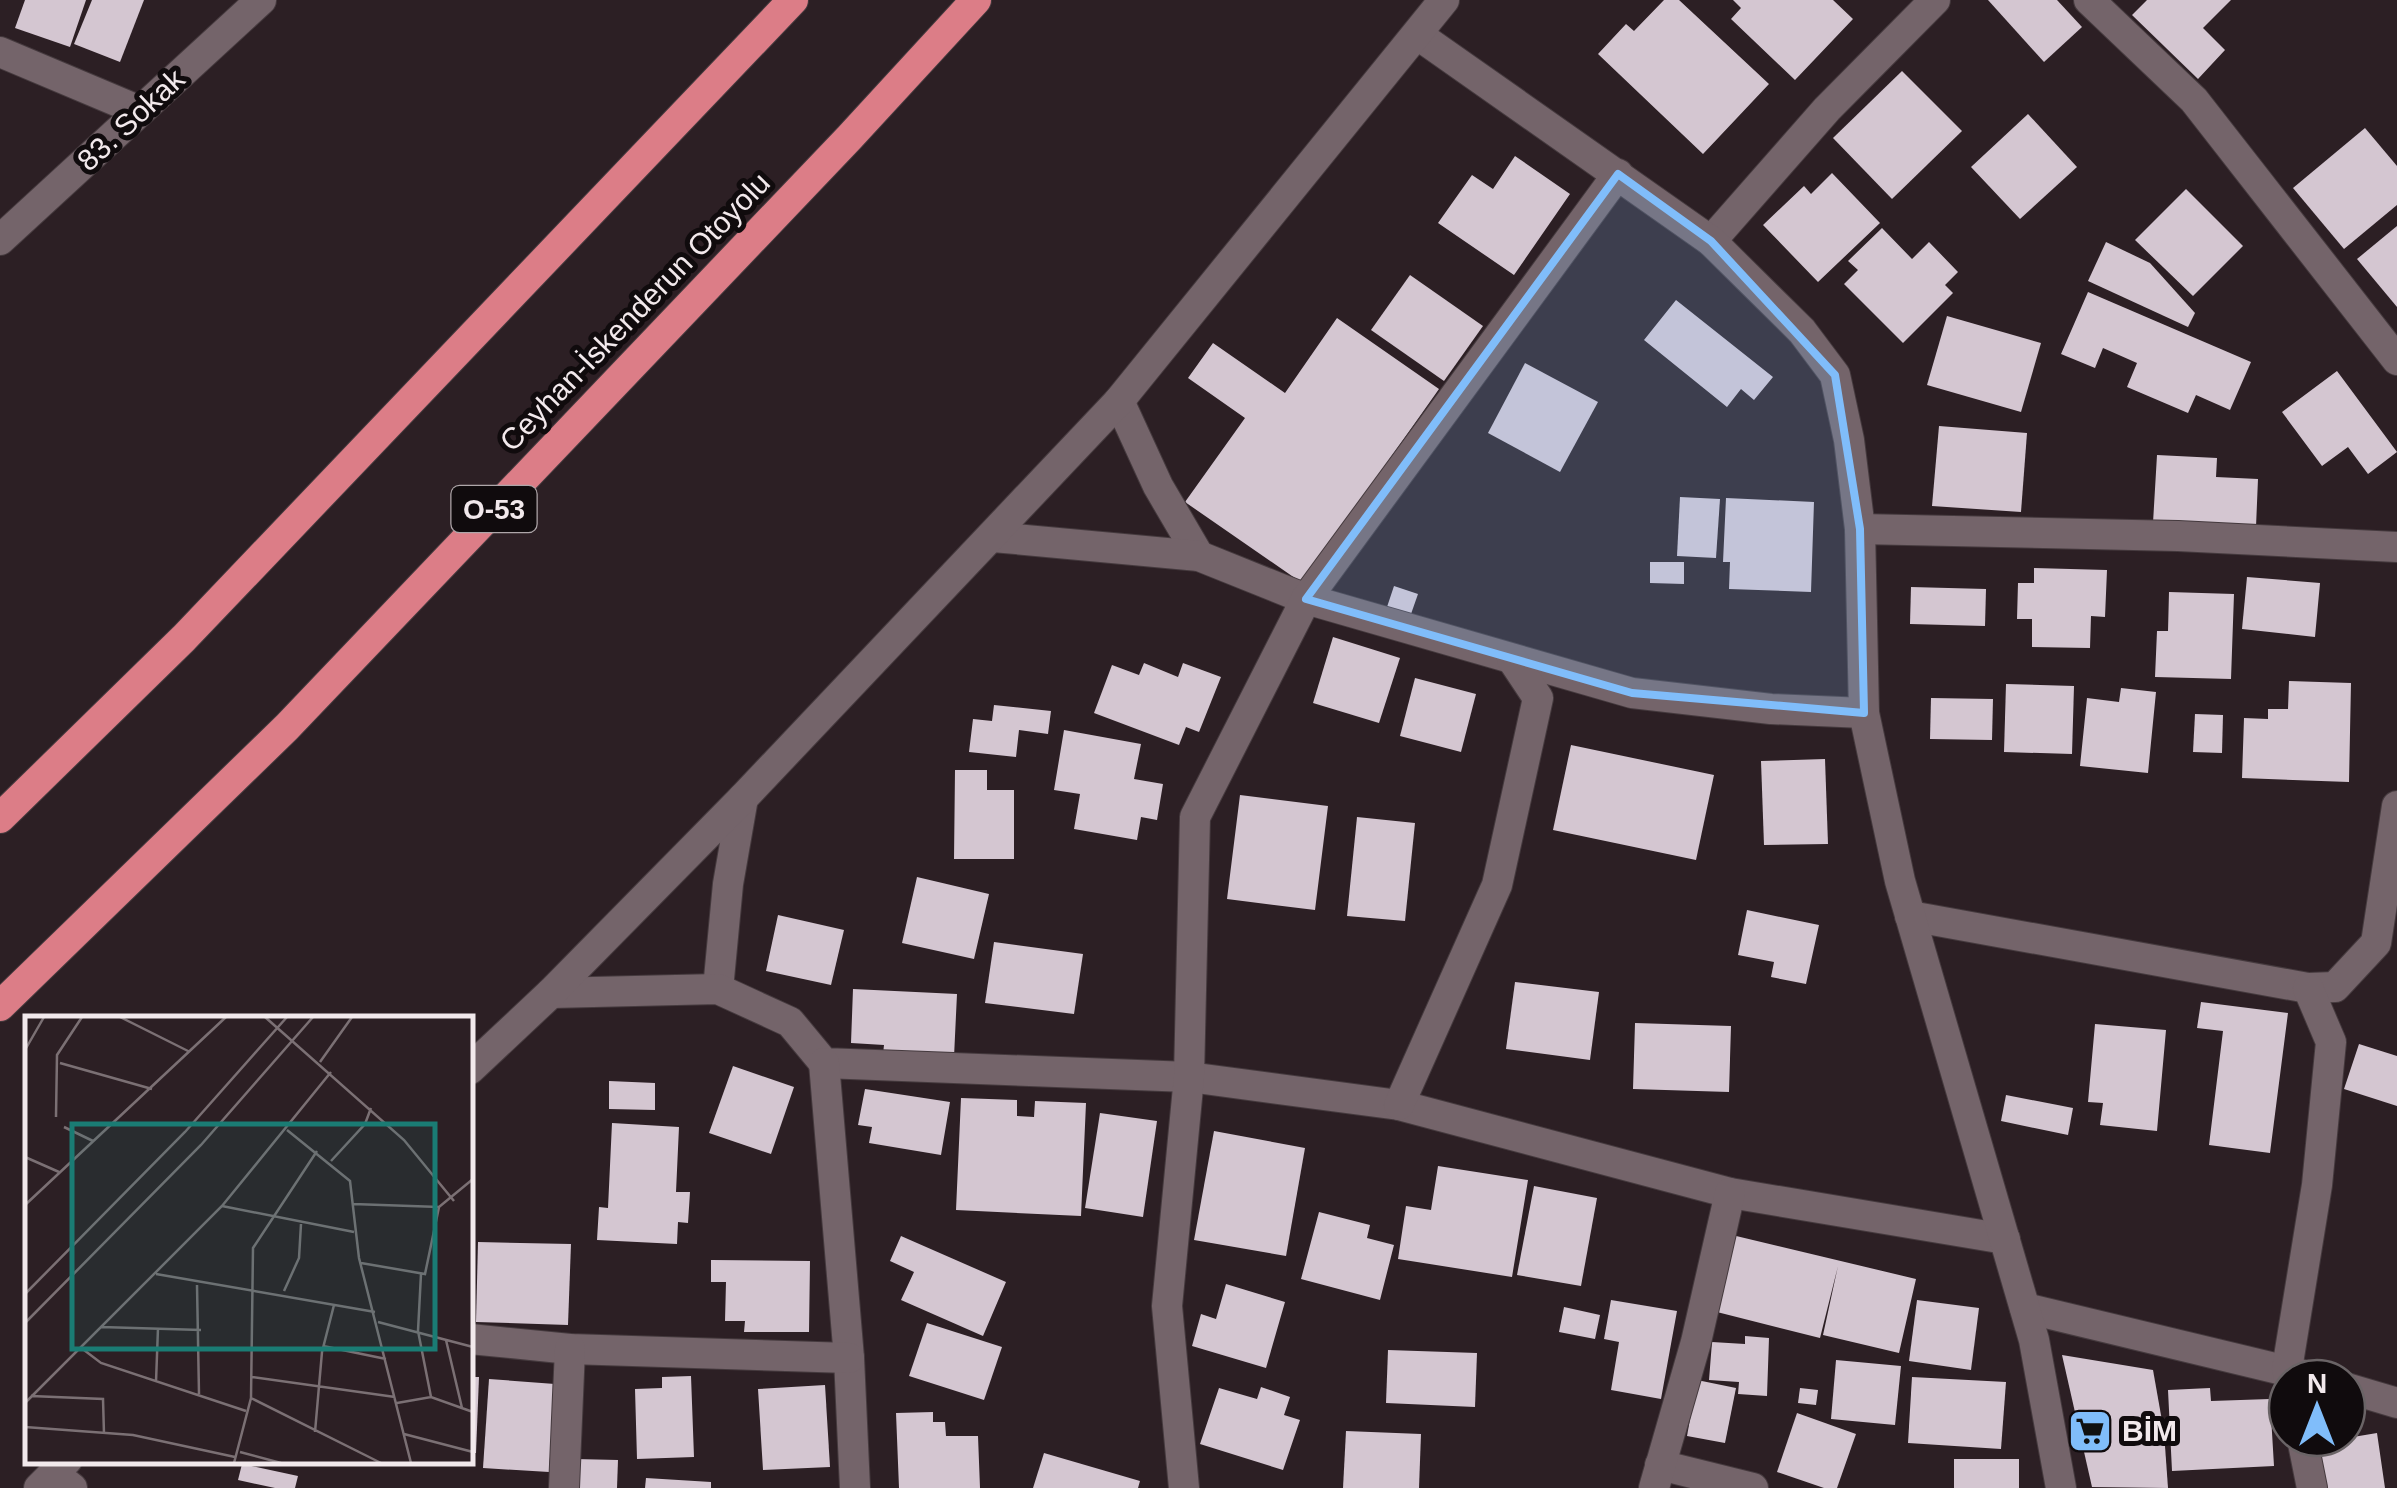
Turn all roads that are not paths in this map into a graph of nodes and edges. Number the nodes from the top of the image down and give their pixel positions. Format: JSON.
{"nodes":[{"id":1,"x":261,"y":0,"type":"edge"},
{"id":2,"x":793,"y":0,"type":"edge"},
{"id":3,"x":976,"y":0,"type":"edge"},
{"id":4,"x":1444,"y":0,"type":"edge"},
{"id":5,"x":1935,"y":0,"type":"edge"},
{"id":6,"x":2090,"y":0,"type":"edge"},
{"id":7,"x":1418,"y":34,"type":"junction"},
{"id":8,"x":0,"y":52,"type":"edge"},
{"id":9,"x":140,"y":112,"type":"junction"},
{"id":10,"x":1618,"y":174,"type":"junction"},
{"id":11,"x":0,"y":240,"type":"edge"},
{"id":12,"x":1710,"y":241,"type":"junction"},
{"id":13,"x":2397,"y":360,"type":"edge"},
{"id":14,"x":1119,"y":400,"type":"junction"},
{"id":15,"x":1860,"y":530,"type":"junction"},
{"id":16,"x":993,"y":537,"type":"junction"},
{"id":17,"x":2397,"y":547,"type":"edge"},
{"id":18,"x":1199,"y":556,"type":"junction"},
{"id":19,"x":1306,"y":599,"type":"junction"},
{"id":20,"x":1512,"y":659,"type":"junction"},
{"id":21,"x":1864,"y":713,"type":"junction"},
{"id":22,"x":743,"y":798,"type":"junction"},
{"id":23,"x":2397,"y":806,"type":"edge"},
{"id":24,"x":0,"y":818,"type":"edge"},
{"id":25,"x":1910,"y":916,"type":"junction"},
{"id":26,"x":2308,"y":988,"type":"junction"},
{"id":27,"x":718,"y":990,"type":"junction"},
{"id":28,"x":551,"y":993,"type":"junction"},
{"id":29,"x":0,"y":1006,"type":"edge"},
{"id":30,"x":824,"y":1063,"type":"junction"},
{"id":31,"x":472,"y":1067,"type":"edge"},
{"id":32,"x":1189,"y":1078,"type":"junction"},
{"id":33,"x":1398,"y":1105,"type":"junction"},
{"id":34,"x":1730,"y":1193,"type":"junction"},
{"id":35,"x":2005,"y":1239,"type":"junction"},
{"id":36,"x":2025,"y":1308,"type":"junction"},
{"id":37,"x":472,"y":1338,"type":"edge"},
{"id":38,"x":570,"y":1349,"type":"junction"},
{"id":39,"x":849,"y":1358,"type":"junction"},
{"id":40,"x":2299,"y":1358,"type":"edge"},
{"id":41,"x":2267,"y":1368,"type":"edge"},
{"id":42,"x":2367,"y":1394,"type":"edge"},
{"id":43,"x":2397,"y":1403,"type":"edge"},
{"id":44,"x":2306,"y":1458,"type":"edge"},
{"id":45,"x":1657,"y":1476,"type":"edge"},
{"id":46,"x":564,"y":1488,"type":"edge"},
{"id":47,"x":855,"y":1488,"type":"edge"},
{"id":48,"x":1184,"y":1488,"type":"edge"},
{"id":49,"x":1753,"y":1488,"type":"edge"},
{"id":50,"x":2062,"y":1488,"type":"edge"},
{"id":51,"x":2312,"y":1488,"type":"edge"}],
"edges":[{"from":1,"to":9,"type":"street","name":"83. Sokak"},
{"from":2,"to":24,"type":"highway"},
{"from":3,"to":29,"type":"highway","name":"Ceyhan-İskenderun Otoyolu","number":"O-53"},
{"from":4,"to":7,"type":"street"},
{"from":5,"to":12,"type":"street"},
{"from":6,"to":13,"type":"street"},
{"from":7,"to":10,"type":"street"},
{"from":7,"to":14,"type":"street"},
{"from":8,"to":9,"type":"street"},
{"from":9,"to":11,"type":"street","name":"83. Sokak"},
{"from":10,"to":12,"type":"street"},
{"from":10,"to":19,"type":"street"},
{"from":12,"to":15,"type":"street"},
{"from":14,"to":16,"type":"street"},
{"from":14,"to":18,"type":"street"},
{"from":15,"to":17,"type":"street"},
{"from":15,"to":21,"type":"street"},
{"from":16,"to":18,"type":"street"},
{"from":16,"to":22,"type":"street"},
{"from":18,"to":19,"type":"street"},
{"from":19,"to":20,"type":"street"},
{"from":19,"to":32,"type":"street"},
{"from":20,"to":21,"type":"street"},
{"from":20,"to":33,"type":"street"},
{"from":21,"to":25,"type":"street"},
{"from":22,"to":27,"type":"street"},
{"from":22,"to":28,"type":"street"},
{"from":23,"to":26,"type":"street"},
{"from":25,"to":26,"type":"street"},
{"from":25,"to":35,"type":"street"},
{"from":26,"to":40,"type":"street"},
{"from":27,"to":28,"type":"street"},
{"from":27,"to":30,"type":"street"},
{"from":28,"to":31,"type":"street"},
{"from":30,"to":32,"type":"street"},
{"from":30,"to":39,"type":"street"},
{"from":32,"to":33,"type":"street"},
{"from":32,"to":48,"type":"street"},
{"from":33,"to":34,"type":"street"},
{"from":34,"to":35,"type":"street"},
{"from":34,"to":45,"type":"street"},
{"from":35,"to":36,"type":"street"},
{"from":36,"to":41,"type":"street"},
{"from":36,"to":50,"type":"street"},
{"from":37,"to":38,"type":"street"},
{"from":38,"to":39,"type":"street"},
{"from":38,"to":46,"type":"street"},
{"from":39,"to":47,"type":"street"},
{"from":42,"to":43,"type":"street"},
{"from":44,"to":51,"type":"street"},
{"from":45,"to":49,"type":"street"}]}
